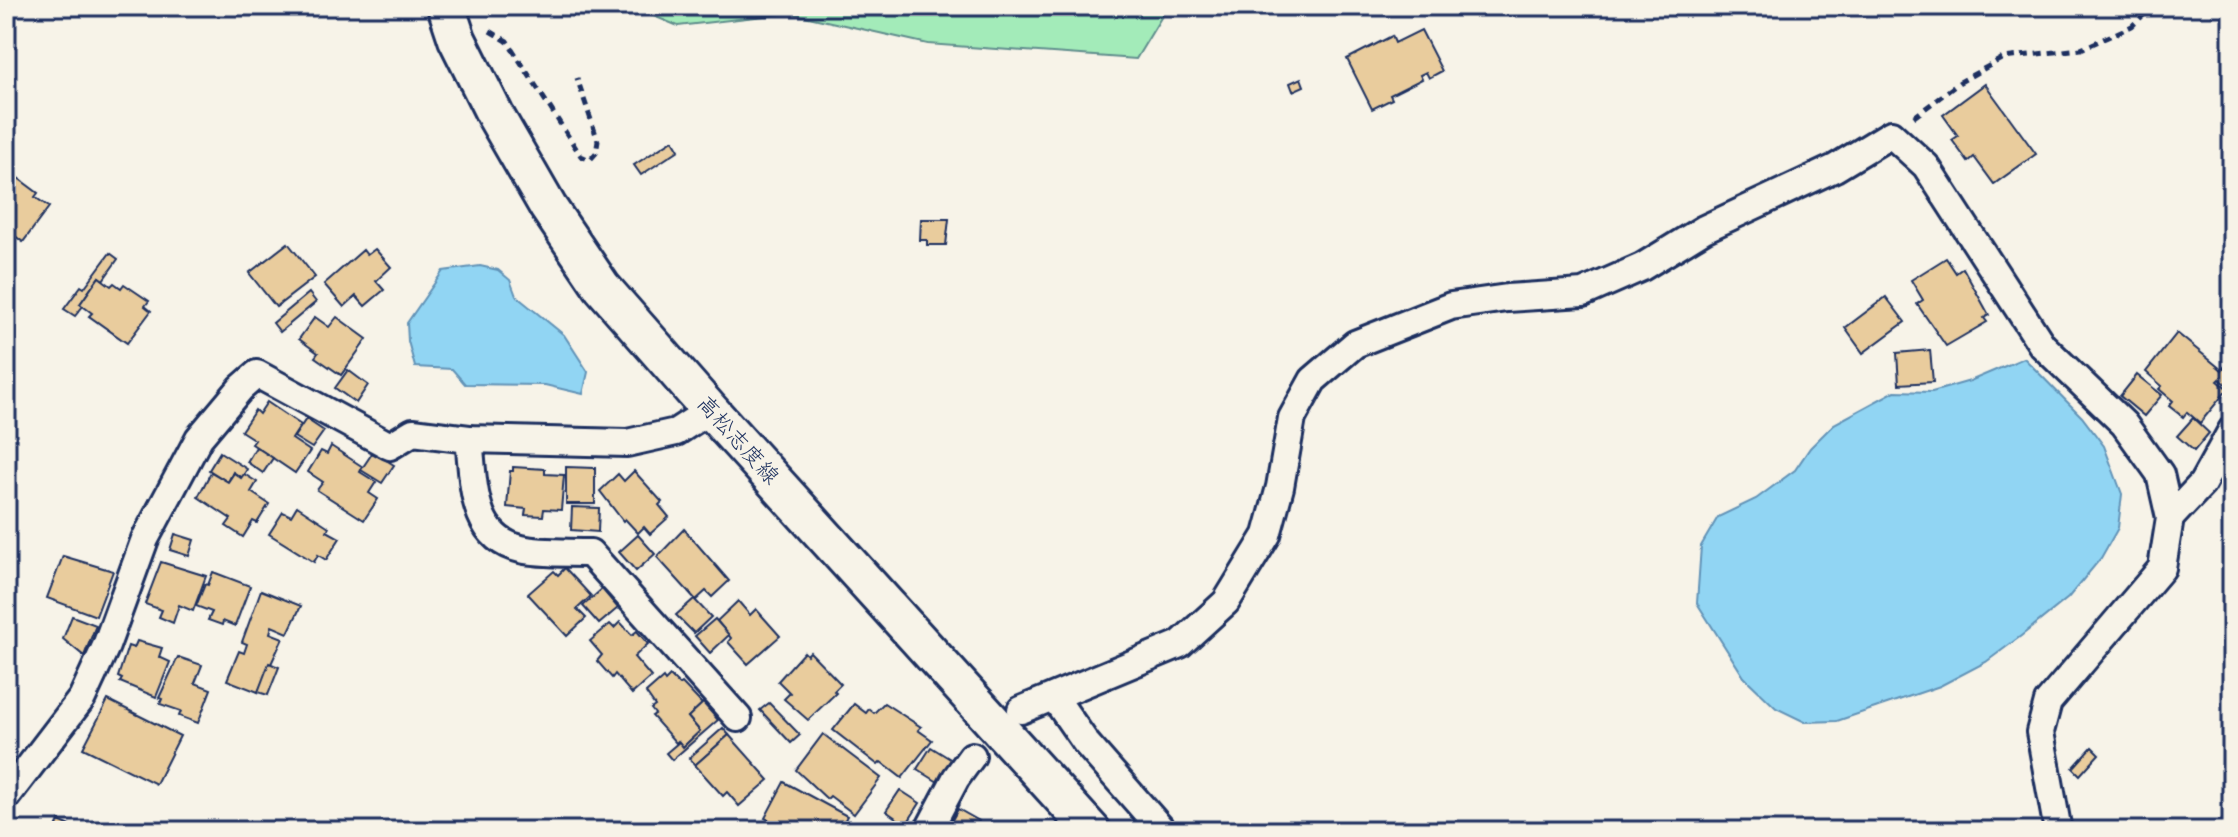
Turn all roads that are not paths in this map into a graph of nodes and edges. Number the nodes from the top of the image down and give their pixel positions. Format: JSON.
{"nodes":[{"id":1,"x":446,"y":6,"type":"edge"},
{"id":2,"x":710,"y":410,"type":"junction"},
{"id":3,"x":2232,"y":430,"type":"edge"},
{"id":4,"x":469,"y":439,"type":"junction"},
{"id":5,"x":2170,"y":518,"type":"junction"},
{"id":6,"x":1054,"y":697,"type":"junction"},
{"id":7,"x":1021,"y":710,"type":"dead end"},
{"id":8,"x":738,"y":718,"type":"dead end"},
{"id":9,"x":972,"y":756,"type":"dead end"},
{"id":10,"x":6,"y":797,"type":"edge"},
{"id":11,"x":928,"y":831,"type":"edge"},
{"id":12,"x":1092,"y":831,"type":"edge"},
{"id":13,"x":1163,"y":831,"type":"edge"},
{"id":14,"x":2058,"y":831,"type":"edge"}],
"edges":[{"from":1,"to":2,"type":"main road","name":"高松志度線"},
{"from":2,"to":4,"type":"street"},
{"from":2,"to":12,"type":"main road","name":"高松志度線"},
{"from":3,"to":5,"type":"street"},
{"from":4,"to":8,"type":"street"},
{"from":4,"to":10,"type":"street"},
{"from":5,"to":6,"type":"street"},
{"from":5,"to":14,"type":"street"},
{"from":6,"to":7,"type":"street"},
{"from":6,"to":13,"type":"street"},
{"from":9,"to":11,"type":"street"}]}
